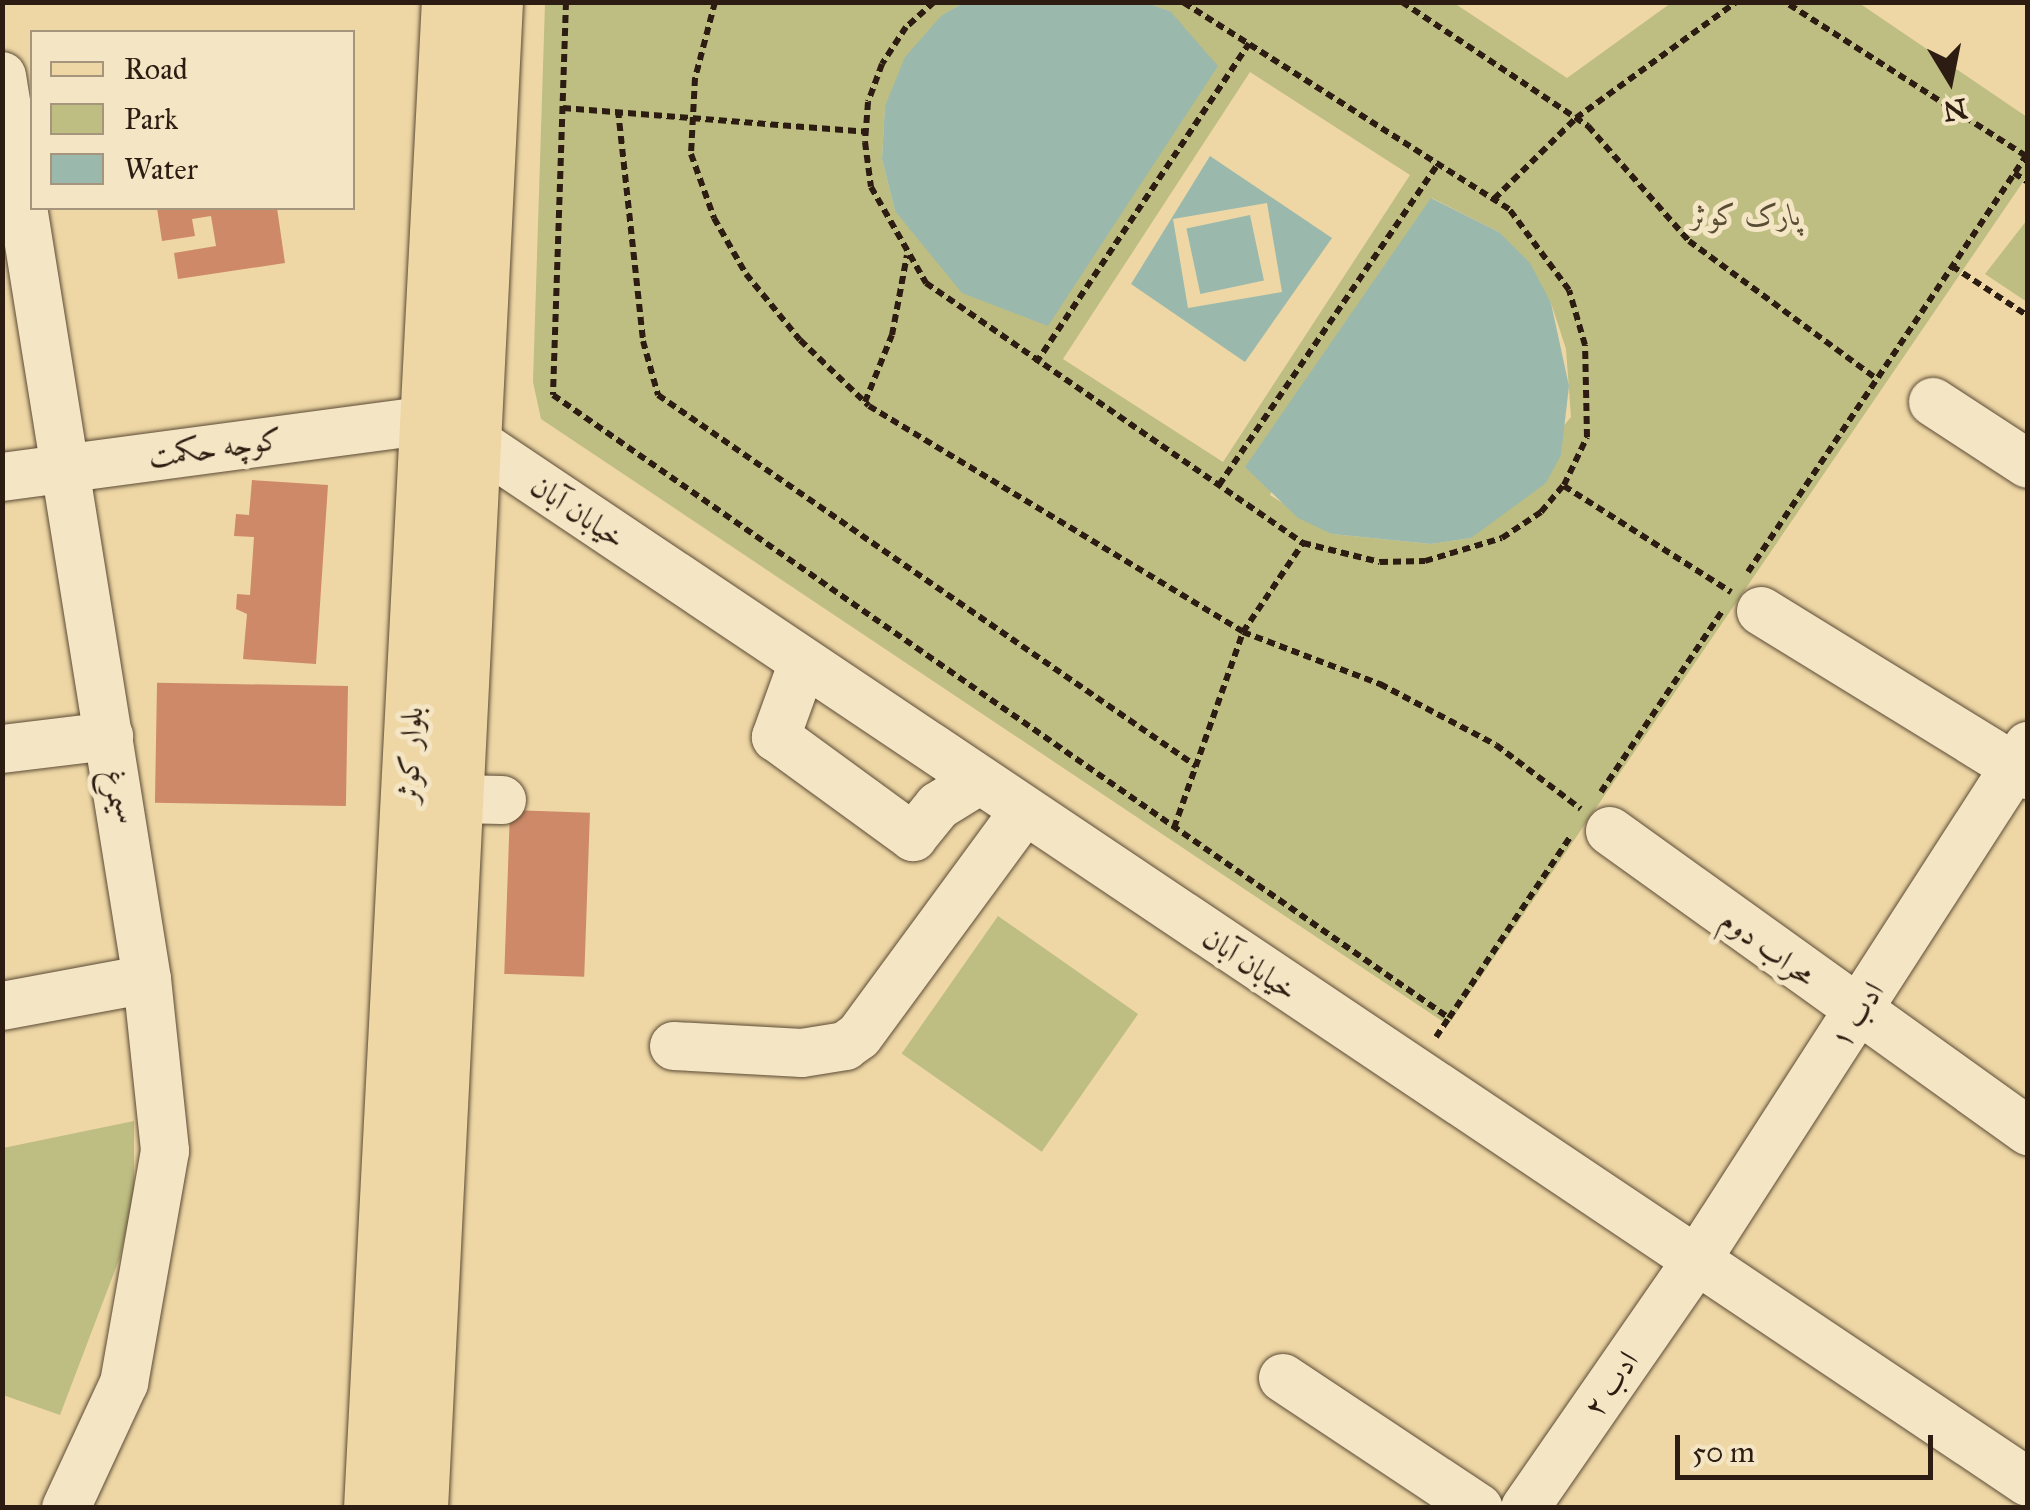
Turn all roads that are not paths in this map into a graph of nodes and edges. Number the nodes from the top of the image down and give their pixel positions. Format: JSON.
{"nodes":[{"id":1,"x":449,"y":2,"type":"edge"},
{"id":2,"x":495,"y":2,"type":"edge"},
{"id":3,"x":2,"y":76,"type":"edge"},
{"id":4,"x":17,"y":256,"type":"edge"},
{"id":5,"x":1933,"y":402,"type":"dead end"},
{"id":6,"x":427,"y":420,"type":"junction"},
{"id":7,"x":476,"y":442,"type":"junction"},
{"id":8,"x":2028,"y":464,"type":"edge"},
{"id":9,"x":66,"y":469,"type":"junction"},
{"id":10,"x":2,"y":476,"type":"edge"},
{"id":11,"x":1747,"y":602,"type":"road end"},
{"id":12,"x":802,"y":665,"type":"junction"},
{"id":13,"x":109,"y":736,"type":"junction"},
{"id":14,"x":2,"y":749,"type":"edge"},
{"id":15,"x":2023,"y":762,"type":"edge"},
{"id":16,"x":977,"y":782,"type":"junction"},
{"id":17,"x":1024,"y":814,"type":"junction"},
{"id":18,"x":1598,"y":822,"type":"road end"},
{"id":19,"x":147,"y":979,"type":"junction"},
{"id":20,"x":2,"y":1006,"type":"edge"},
{"id":21,"x":1858,"y":1014,"type":"junction"},
{"id":22,"x":674,"y":1046,"type":"dead end"},
{"id":23,"x":2028,"y":1131,"type":"edge"},
{"id":24,"x":1696,"y":1261,"type":"junction"},
{"id":25,"x":1283,"y":1378,"type":"dead end"},
{"id":26,"x":2014,"y":1477,"type":"edge"},
{"id":27,"x":66,"y":1508,"type":"edge"},
{"id":28,"x":372,"y":1508,"type":"edge"},
{"id":29,"x":420,"y":1508,"type":"edge"},
{"id":30,"x":1479,"y":1508,"type":"edge"},
{"id":31,"x":1525,"y":1508,"type":"edge"}],
"edges":[{"from":1,"to":6,"type":"main road","name":"بلوار کوثر"},
{"from":2,"to":7,"type":"main road","name":"بلوار کوثر"},
{"from":3,"to":4,"type":"street","name":"سیمرغ"},
{"from":4,"to":9,"type":"street","name":"سیمرغ"},
{"from":5,"to":8,"type":"street"},
{"from":6,"to":7,"type":"street","name":"خیابان آبان"},
{"from":6,"to":9,"type":"street","name":"کوچه حکمت"},
{"from":6,"to":28,"type":"main road","name":"بلوار کوثر"},
{"from":7,"to":12,"type":"street","name":"خیابان آبان"},
{"from":7,"to":29,"type":"main road","name":"بلوار کوثر"},
{"from":9,"to":10,"type":"street","name":"کوچه حکمت"},
{"from":9,"to":13,"type":"street","name":"سیمرغ"},
{"from":11,"to":15,"type":"street"},
{"from":12,"to":16,"type":"street","name":"خیابان آبان"},
{"from":12,"to":16,"type":"street"},
{"from":13,"to":14,"type":"street"},
{"from":13,"to":19,"type":"street","name":"سیمرغ"},
{"from":15,"to":21,"type":"street","name":"ادب ۱"},
{"from":16,"to":17,"type":"street","name":"خیابان آبان"},
{"from":17,"to":22,"type":"street"},
{"from":17,"to":24,"type":"street","name":"خیابان آبان"},
{"from":18,"to":21,"type":"street","name":"محراب دوم"},
{"from":19,"to":20,"type":"street"},
{"from":19,"to":27,"type":"street","name":"سیمرغ"},
{"from":21,"to":23,"type":"street","name":"محراب دوم"},
{"from":21,"to":24,"type":"street","name":"ادب ۱"},
{"from":24,"to":26,"type":"street","name":"خیابان آبان"},
{"from":24,"to":31,"type":"street","name":"ادب ۲"},
{"from":25,"to":30,"type":"street"}]}
